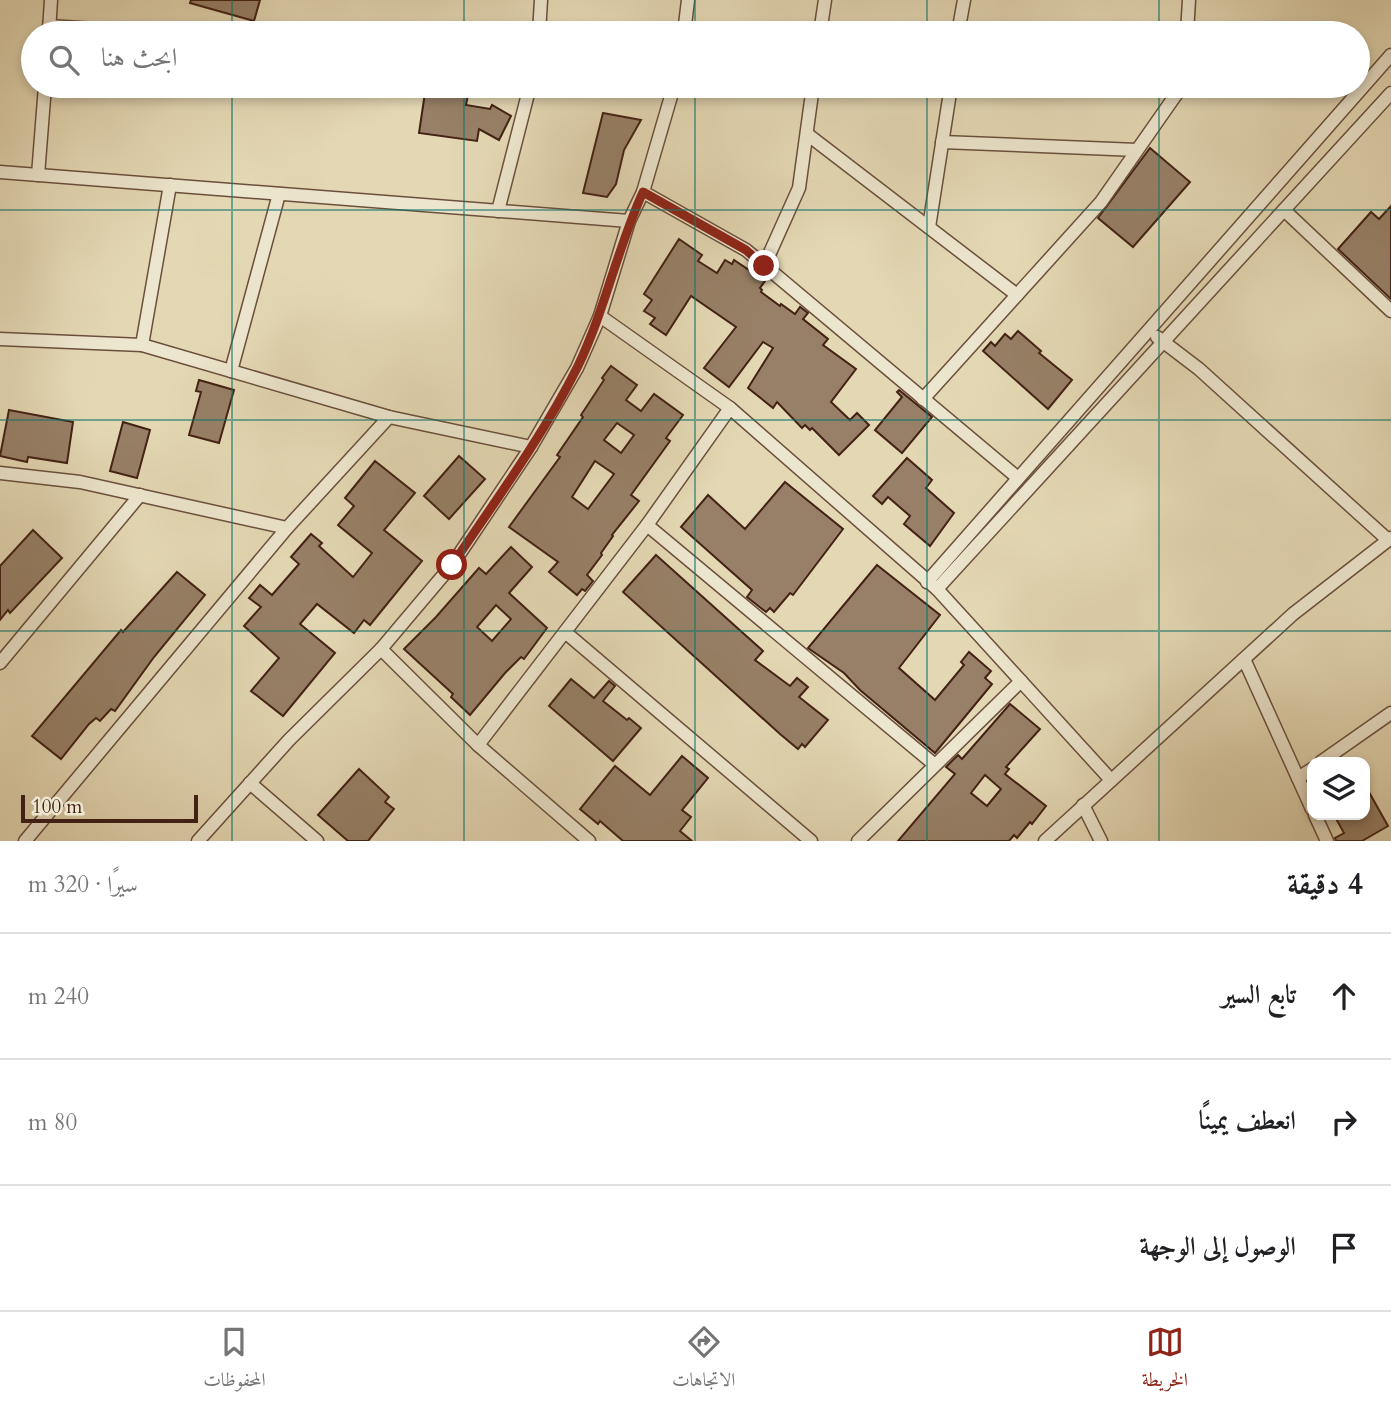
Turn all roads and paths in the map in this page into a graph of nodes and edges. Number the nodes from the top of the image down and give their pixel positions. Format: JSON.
{"nodes":[{"id":1,"x":51,"y":0,"type":"edge"},
{"id":2,"x":541,"y":0,"type":"edge"},
{"id":3,"x":688,"y":0,"type":"edge"},
{"id":4,"x":825,"y":0,"type":"edge"},
{"id":5,"x":964,"y":0,"type":"edge"},
{"id":6,"x":1189,"y":0,"type":"edge"},
{"id":7,"x":50,"y":21,"type":"edge"},
{"id":8,"x":540,"y":21,"type":"edge"},
{"id":9,"x":685,"y":21,"type":"edge"},
{"id":10,"x":822,"y":21,"type":"edge"},
{"id":11,"x":960,"y":21,"type":"edge"},
{"id":12,"x":1187,"y":21,"type":"edge"},
{"id":13,"x":1391,"y":55,"type":"edge"},
{"id":14,"x":1370,"y":79,"type":"edge"},
{"id":15,"x":1391,"y":93,"type":"edge"},
{"id":16,"x":44,"y":98,"type":"edge"},
{"id":17,"x":527,"y":98,"type":"edge"},
{"id":18,"x":670,"y":98,"type":"edge"},
{"id":19,"x":812,"y":98,"type":"edge"},
{"id":20,"x":949,"y":98,"type":"edge"},
{"id":21,"x":1174,"y":98,"type":"edge"},
{"id":22,"x":1353,"y":98,"type":"edge"},
{"id":23,"x":807,"y":134,"type":"junction"},
{"id":24,"x":942,"y":142,"type":"junction"},
{"id":25,"x":1137,"y":150,"type":"junction"},
{"id":26,"x":0,"y":172,"type":"edge"},
{"id":27,"x":38,"y":175,"type":"junction"},
{"id":28,"x":170,"y":186,"type":"junction"},
{"id":29,"x":643,"y":192,"type":"junction"},
{"id":30,"x":279,"y":194,"type":"junction"},
{"id":31,"x":1284,"y":210,"type":"junction"},
{"id":32,"x":498,"y":211,"type":"junction"},
{"id":33,"x":629,"y":221,"type":"junction"},
{"id":34,"x":929,"y":227,"type":"junction"},
{"id":35,"x":764,"y":266,"type":"junction"},
{"id":36,"x":1017,"y":295,"type":"junction"},
{"id":37,"x":1391,"y":311,"type":"edge"},
{"id":38,"x":600,"y":316,"type":"junction"},
{"id":39,"x":1149,"y":330,"type":"junction"},
{"id":40,"x":0,"y":339,"type":"edge"},
{"id":41,"x":1164,"y":341,"type":"junction"},
{"id":42,"x":142,"y":345,"type":"junction"},
{"id":43,"x":231,"y":370,"type":"junction"},
{"id":44,"x":923,"y":398,"type":"junction"},
{"id":45,"x":730,"y":408,"type":"junction"},
{"id":46,"x":388,"y":417,"type":"junction"},
{"id":47,"x":531,"y":447,"type":"junction"},
{"id":48,"x":0,"y":473,"type":"edge"},
{"id":49,"x":1018,"y":478,"type":"junction"},
{"id":50,"x":140,"y":495,"type":"junction"},
{"id":51,"x":647,"y":525,"type":"junction"},
{"id":52,"x":287,"y":528,"type":"junction"},
{"id":53,"x":1390,"y":539,"type":"edge"},
{"id":54,"x":932,"y":586,"type":"junction"},
{"id":55,"x":565,"y":632,"type":"junction"},
{"id":56,"x":381,"y":649,"type":"junction"},
{"id":57,"x":1244,"y":659,"type":"junction"},
{"id":58,"x":0,"y":663,"type":"edge"},
{"id":59,"x":1021,"y":681,"type":"junction"},
{"id":60,"x":1391,"y":713,"type":"edge"},
{"id":61,"x":478,"y":745,"type":"junction"},
{"id":62,"x":1328,"y":757,"type":"edge"},
{"id":63,"x":935,"y":765,"type":"junction"},
{"id":64,"x":1307,"y":773,"type":"edge"},
{"id":65,"x":1298,"y":779,"type":"junction"},
{"id":66,"x":1111,"y":780,"type":"junction"},
{"id":67,"x":250,"y":783,"type":"junction"},
{"id":68,"x":1307,"y":798,"type":"edge"},
{"id":69,"x":1083,"y":805,"type":"junction"},
{"id":70,"x":1317,"y":820,"type":"edge"},
{"id":71,"x":583,"y":839,"type":"edge"},
{"id":72,"x":25,"y":841,"type":"edge"},
{"id":73,"x":198,"y":841,"type":"edge"},
{"id":74,"x":317,"y":841,"type":"edge"},
{"id":75,"x":811,"y":841,"type":"edge"},
{"id":76,"x":858,"y":841,"type":"edge"},
{"id":77,"x":1045,"y":841,"type":"edge"},
{"id":78,"x":1101,"y":841,"type":"edge"},
{"id":79,"x":1327,"y":841,"type":"edge"}],
"edges":[{"from":1,"to":7,"type":"street"},
{"from":2,"to":8,"type":"street"},
{"from":3,"to":9,"type":"street"},
{"from":4,"to":10,"type":"street"},
{"from":5,"to":11,"type":"street"},
{"from":6,"to":12,"type":"street"},
{"from":13,"to":14,"type":"street"},
{"from":15,"to":31,"type":"street"},
{"from":16,"to":27,"type":"street"},
{"from":17,"to":32,"type":"street"},
{"from":18,"to":29,"type":"street"},
{"from":19,"to":23,"type":"street"},
{"from":20,"to":24,"type":"street"},
{"from":21,"to":25,"type":"street"},
{"from":22,"to":39,"type":"street"},
{"from":23,"to":34,"type":"street"},
{"from":23,"to":35,"type":"street"},
{"from":24,"to":25,"type":"street"},
{"from":24,"to":34,"type":"street"},
{"from":25,"to":36,"type":"street"},
{"from":26,"to":27,"type":"street"},
{"from":27,"to":28,"type":"street"},
{"from":28,"to":30,"type":"street"},
{"from":28,"to":42,"type":"street"},
{"from":29,"to":33,"type":"street"},
{"from":29,"to":35,"type":"street"},
{"from":30,"to":32,"type":"street"},
{"from":30,"to":43,"type":"street"},
{"from":31,"to":37,"type":"street"},
{"from":31,"to":41,"type":"street"},
{"from":32,"to":33,"type":"street"},
{"from":33,"to":38,"type":"street"},
{"from":34,"to":36,"type":"street"},
{"from":35,"to":44,"type":"street"},
{"from":36,"to":44,"type":"street"},
{"from":38,"to":45,"type":"street"},
{"from":38,"to":47,"type":"street"},
{"from":39,"to":41,"type":"street"},
{"from":39,"to":49,"type":"street"},
{"from":40,"to":42,"type":"street"},
{"from":41,"to":53,"type":"street"},
{"from":41,"to":54,"type":"street"},
{"from":42,"to":43,"type":"street"},
{"from":43,"to":46,"type":"street"},
{"from":44,"to":49,"type":"street"},
{"from":45,"to":51,"type":"street"},
{"from":45,"to":54,"type":"street"},
{"from":46,"to":47,"type":"street"},
{"from":46,"to":52,"type":"street"},
{"from":47,"to":56,"type":"street"},
{"from":48,"to":50,"type":"street"},
{"from":49,"to":54,"type":"street"},
{"from":50,"to":52,"type":"street"},
{"from":50,"to":58,"type":"street"},
{"from":51,"to":55,"type":"street"},
{"from":51,"to":63,"type":"street"},
{"from":52,"to":72,"type":"street"},
{"from":53,"to":57,"type":"street"},
{"from":54,"to":59,"type":"street"},
{"from":55,"to":61,"type":"street"},
{"from":55,"to":75,"type":"street"},
{"from":56,"to":61,"type":"street"},
{"from":56,"to":67,"type":"street"},
{"from":57,"to":65,"type":"street"},
{"from":57,"to":66,"type":"street"},
{"from":59,"to":63,"type":"street"},
{"from":59,"to":66,"type":"street"},
{"from":60,"to":62,"type":"street"},
{"from":61,"to":71,"type":"street"},
{"from":63,"to":76,"type":"street"},
{"from":64,"to":65,"type":"street"},
{"from":65,"to":68,"type":"street"},
{"from":66,"to":69,"type":"street"},
{"from":67,"to":73,"type":"street"},
{"from":67,"to":74,"type":"street"},
{"from":69,"to":77,"type":"street"},
{"from":69,"to":78,"type":"street"},
{"from":70,"to":79,"type":"street"}]}
